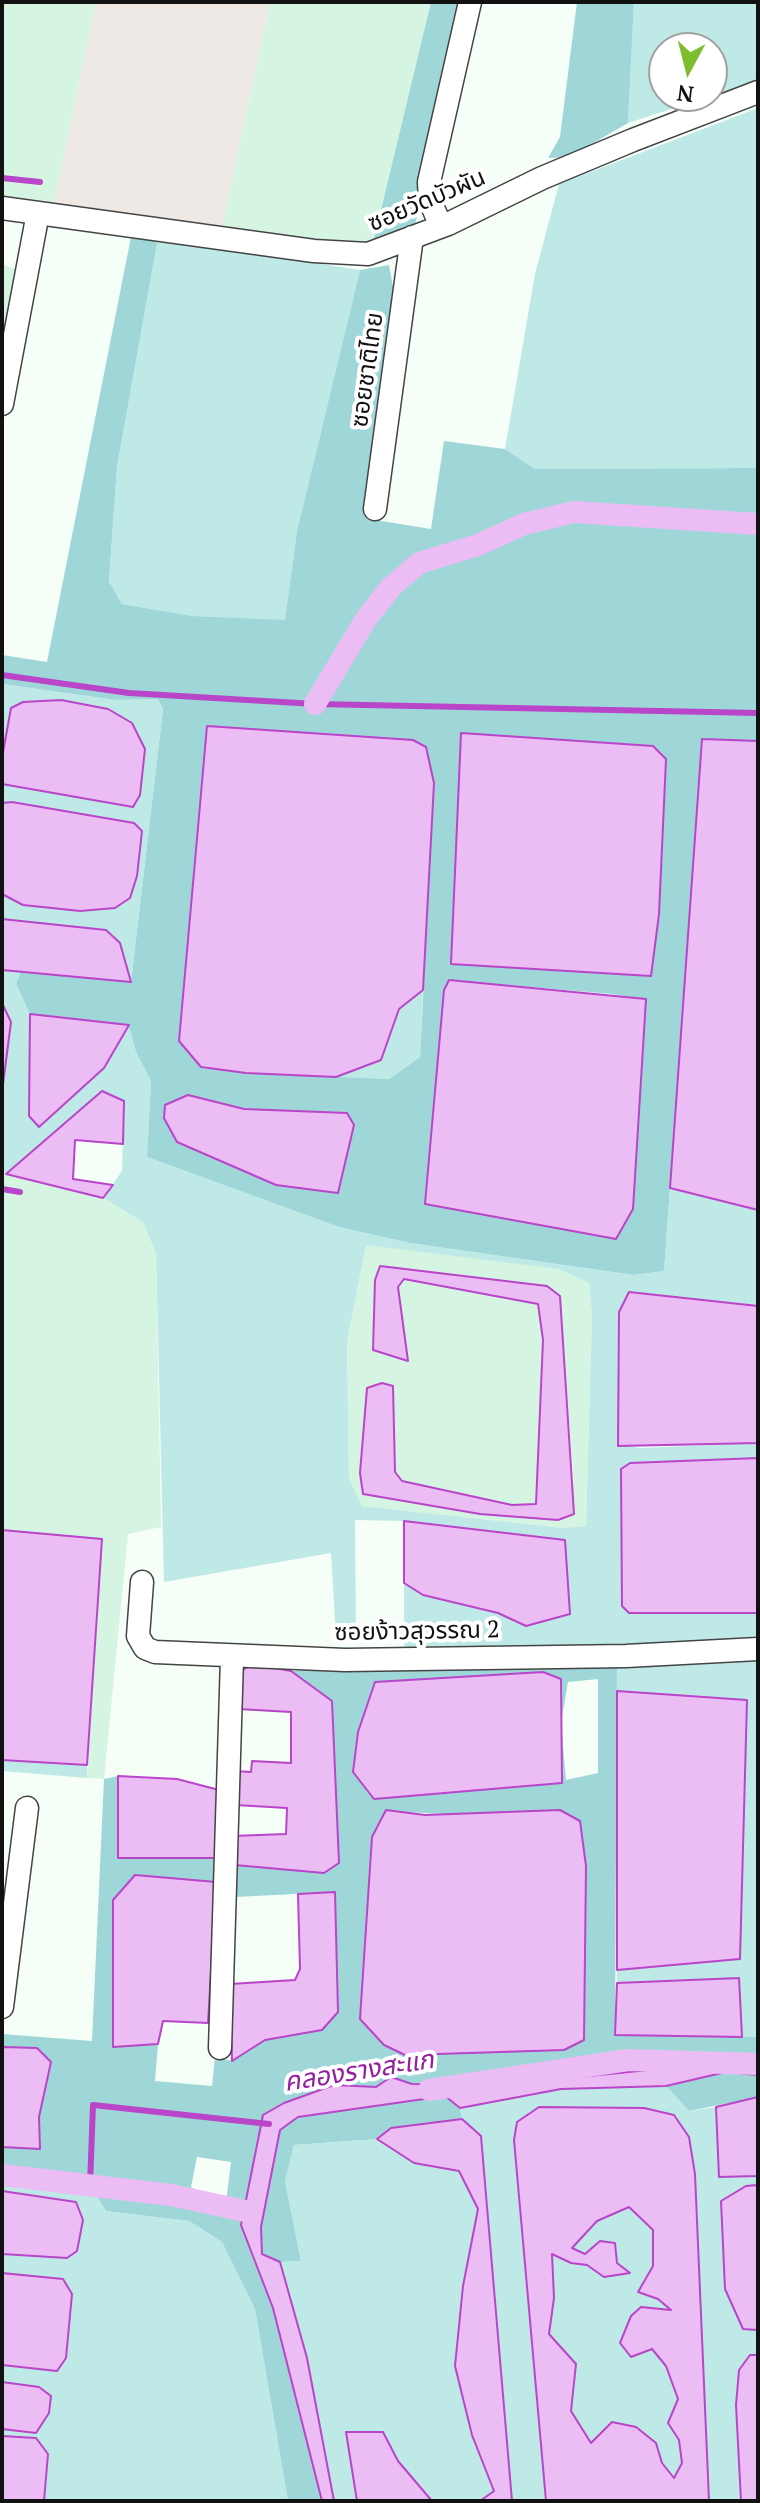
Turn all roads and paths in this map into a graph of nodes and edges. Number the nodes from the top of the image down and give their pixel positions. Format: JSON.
{"nodes":[{"id":1,"x":470,"y":2,"type":"edge"},
{"id":2,"x":758,"y":92,"type":"edge"},
{"id":3,"x":2,"y":208,"type":"edge"},
{"id":4,"x":38,"y":213,"type":"junction"},
{"id":5,"x":441,"y":226,"type":"junction"},
{"id":6,"x":412,"y":237,"type":"junction"},
{"id":7,"x":2,"y":404,"type":"edge"},
{"id":8,"x":375,"y":509,"type":"dead end"},
{"id":9,"x":142,"y":1582,"type":"dead end"},
{"id":10,"x":758,"y":1649,"type":"edge"},
{"id":11,"x":232,"y":1658,"type":"junction"},
{"id":12,"x":27,"y":1808,"type":"dead end"},
{"id":13,"x":2,"y":2007,"type":"edge"},
{"id":14,"x":220,"y":2048,"type":"dead end"}],
"edges":[{"from":1,"to":5,"type":"street"},
{"from":2,"to":5,"type":"street","name":"ซอยวัดบัวผัน"},
{"from":3,"to":4,"type":"street","name":"ซอยวัดบัวผัน"},
{"from":4,"to":6,"type":"street","name":"ซอยวัดบัวผัน"},
{"from":4,"to":7,"type":"street"},
{"from":5,"to":6,"type":"street","name":"ซอยวัดบัวผัน"},
{"from":6,"to":8,"type":"street","name":"ซอยชาติไทย"},
{"from":9,"to":11,"type":"street","name":"ซอยง้าวสุวรรณ 2"},
{"from":10,"to":11,"type":"street","name":"ซอยง้าวสุวรรณ 2"},
{"from":11,"to":14,"type":"street"},
{"from":12,"to":13,"type":"street"}]}
